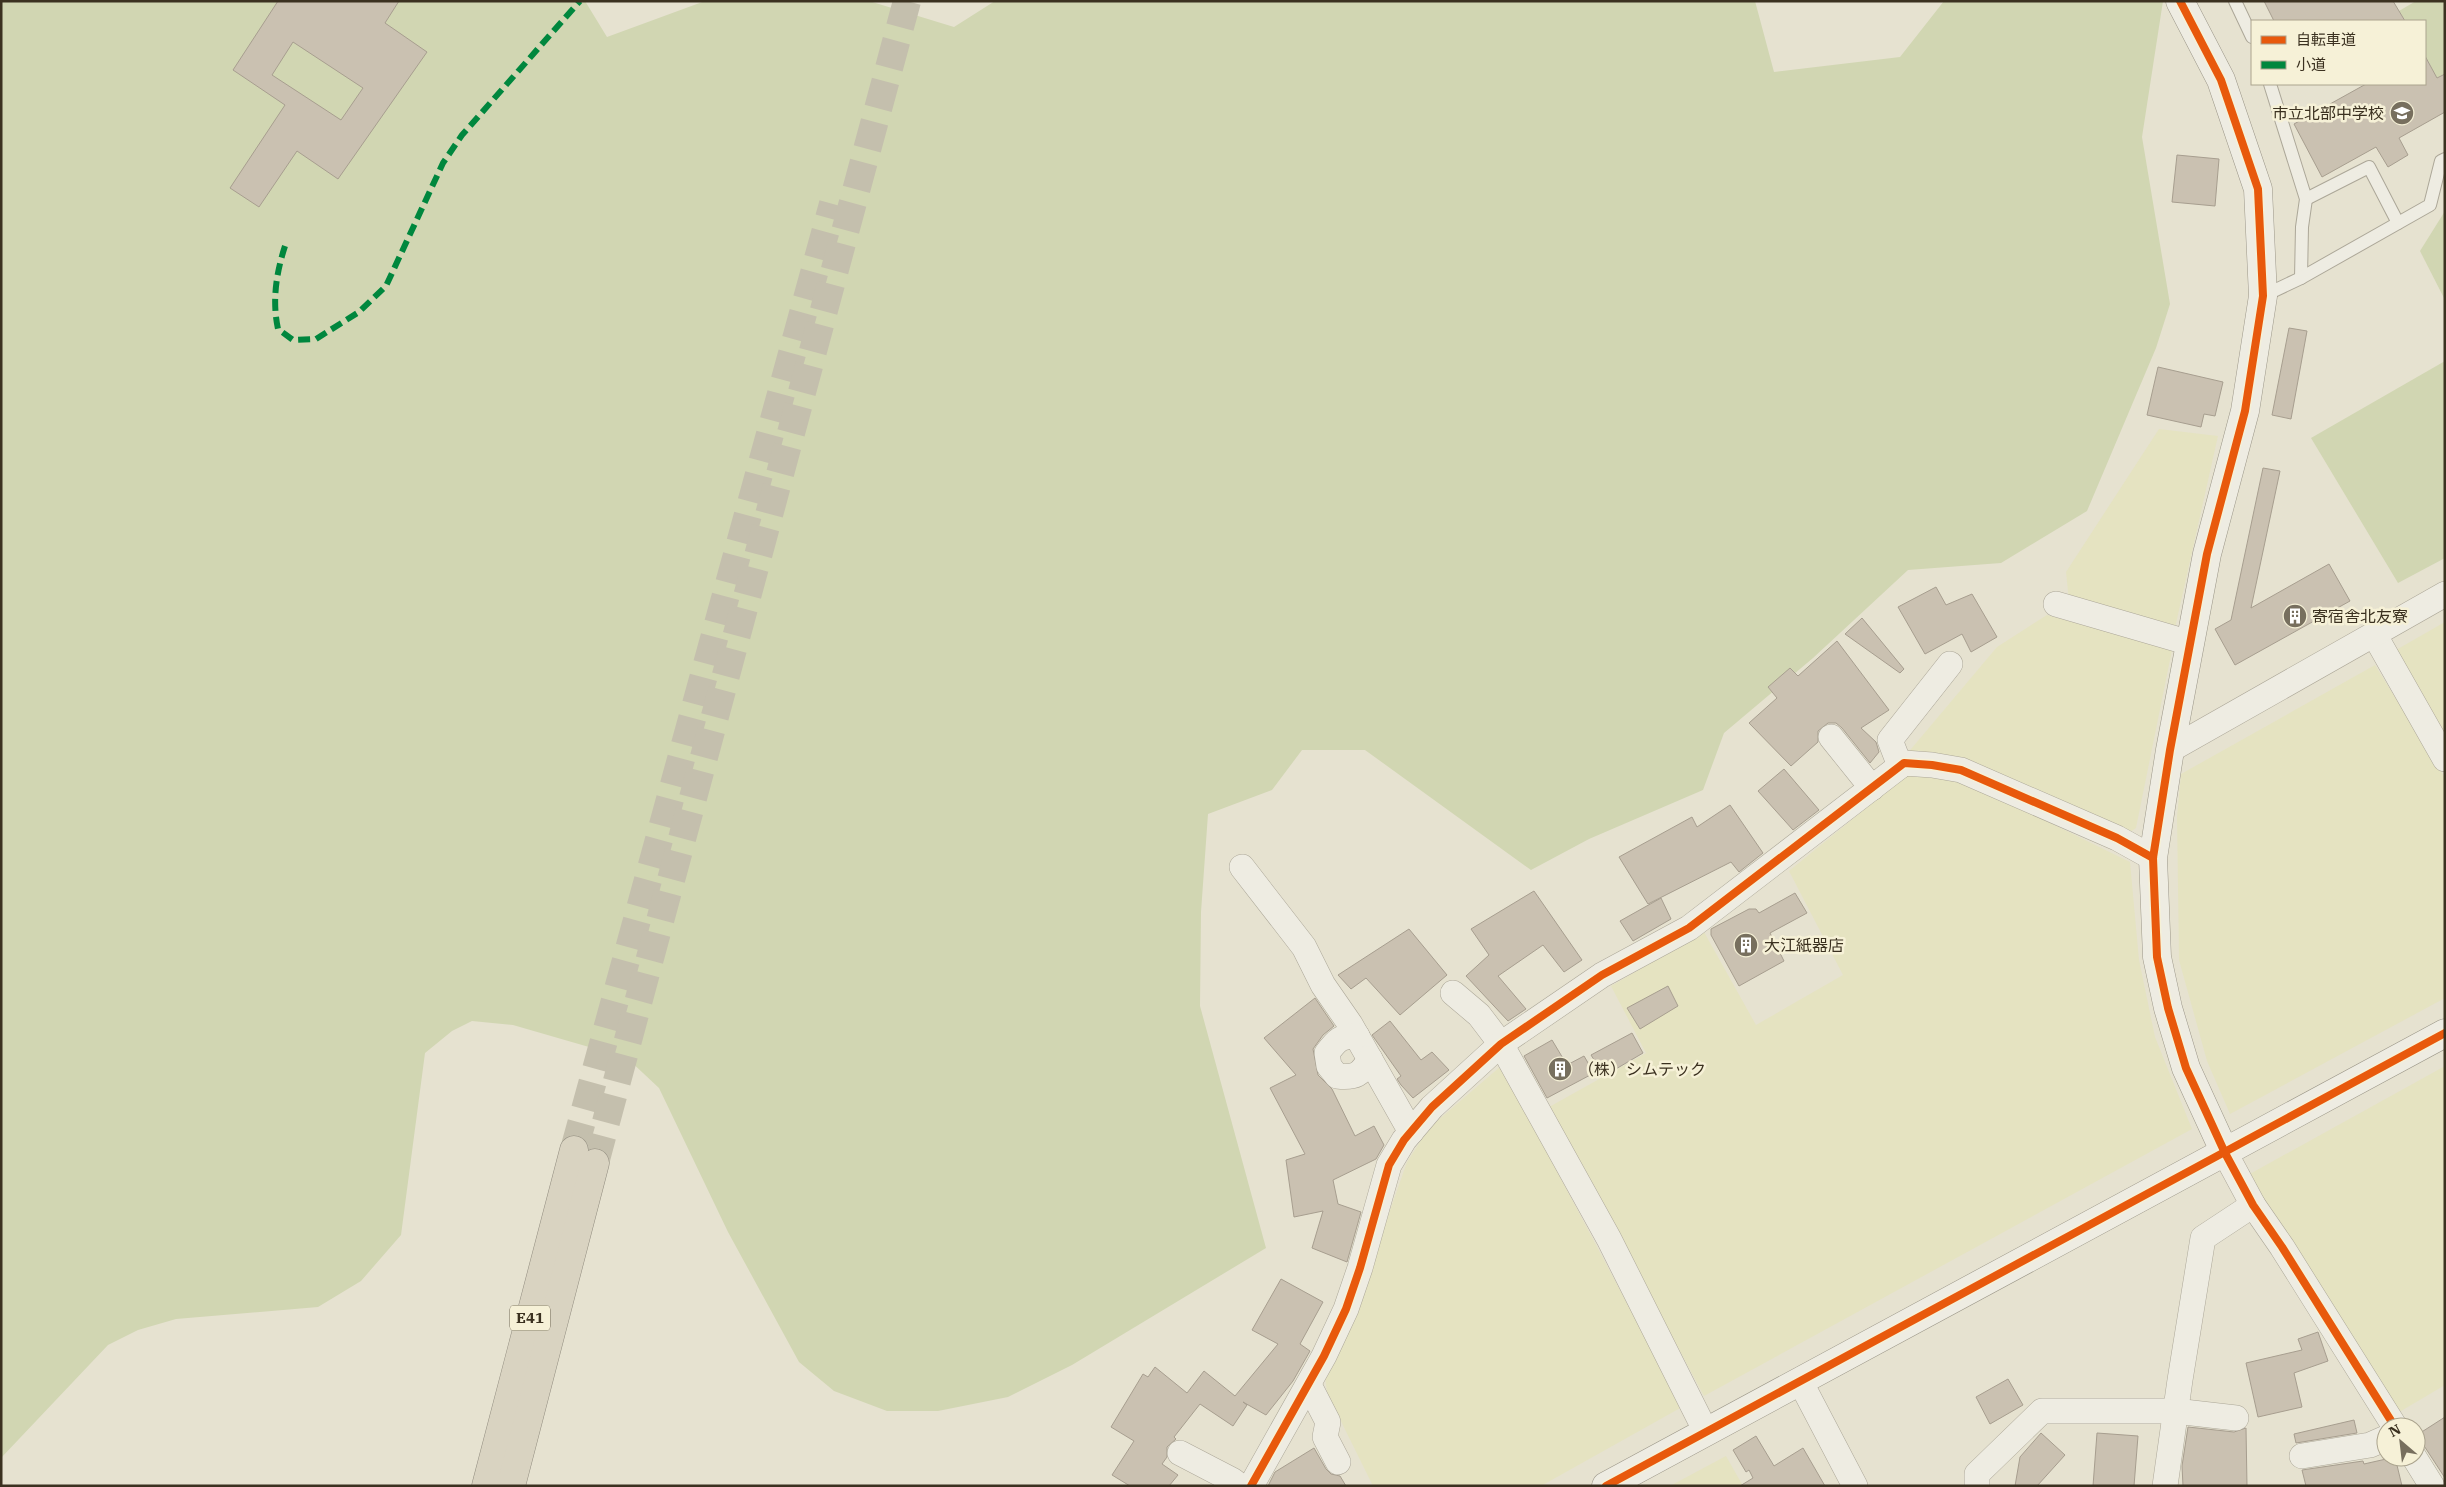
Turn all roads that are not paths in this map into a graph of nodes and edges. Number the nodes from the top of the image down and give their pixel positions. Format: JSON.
{"nodes":[{"id":1,"x":2180,"y":1,"type":"edge"},
{"id":2,"x":2235,"y":1,"type":"edge"},
{"id":3,"x":2251,"y":35,"type":"edge"},
{"id":4,"x":2270,"y":85,"type":"edge"},
{"id":5,"x":2445,"y":159,"type":"edge"},
{"id":6,"x":2306,"y":199,"type":"junction"},
{"id":7,"x":2398,"y":223,"type":"junction"},
{"id":8,"x":2300,"y":278,"type":"junction"},
{"id":9,"x":2263,"y":296,"type":"junction"},
{"id":10,"x":2445,"y":594,"type":"edge"},
{"id":11,"x":2056,"y":604,"type":"dead end"},
{"id":12,"x":2374,"y":634,"type":"junction"},
{"id":13,"x":2190,"y":642,"type":"junction"},
{"id":14,"x":1950,"y":664,"type":"dead end"},
{"id":15,"x":1831,"y":737,"type":"dead end"},
{"id":16,"x":2170,"y":750,"type":"junction"},
{"id":17,"x":2445,"y":759,"type":"edge"},
{"id":18,"x":1900,"y":766,"type":"junction"},
{"id":19,"x":1872,"y":788,"type":"junction"},
{"id":20,"x":2153,"y":858,"type":"junction"},
{"id":21,"x":1242,"y":867,"type":"dead end"},
{"id":22,"x":1453,"y":993,"type":"dead end"},
{"id":23,"x":2445,"y":1033,"type":"edge"},
{"id":24,"x":1357,"y":1036,"type":"junction"},
{"id":25,"x":1501,"y":1044,"type":"junction"},
{"id":26,"x":1370,"y":1059,"type":"junction"},
{"id":27,"x":1411,"y":1132,"type":"junction"},
{"id":28,"x":2225,"y":1153,"type":"junction"},
{"id":29,"x":2253,"y":1205,"type":"junction"},
{"id":30,"x":1800,"y":1381,"type":"junction"},
{"id":31,"x":1308,"y":1385,"type":"junction"},
{"id":32,"x":2175,"y":1411,"type":"junction"},
{"id":33,"x":2389,"y":1417,"type":"edge"},
{"id":34,"x":2236,"y":1418,"type":"dead end"},
{"id":35,"x":1706,"y":1432,"type":"junction"},
{"id":36,"x":2376,"y":1442,"type":"edge"},
{"id":37,"x":1180,"y":1453,"type":"dead end"},
{"id":38,"x":2302,"y":1456,"type":"dead end"},
{"id":39,"x":1338,"y":1462,"type":"dead end"},
{"id":40,"x":2423,"y":1467,"type":"edge"},
{"id":41,"x":2436,"y":1481,"type":"edge"},
{"id":42,"x":486,"y":1486,"type":"edge"},
{"id":43,"x":511,"y":1486,"type":"edge"},
{"id":44,"x":1240,"y":1486,"type":"edge"},
{"id":45,"x":1251,"y":1486,"type":"edge"},
{"id":46,"x":1606,"y":1486,"type":"edge"},
{"id":47,"x":1855,"y":1486,"type":"edge"},
{"id":48,"x":1977,"y":1486,"type":"edge"},
{"id":49,"x":2165,"y":1486,"type":"edge"}],
"edges":[{"from":1,"to":9,"type":"street"},
{"from":2,"to":3,"type":"lane"},
{"from":4,"to":6,"type":"lane"},
{"from":5,"to":7,"type":"lane"},
{"from":6,"to":7,"type":"lane"},
{"from":6,"to":8,"type":"lane"},
{"from":7,"to":8,"type":"lane"},
{"from":8,"to":9,"type":"lane"},
{"from":9,"to":13,"type":"street"},
{"from":10,"to":12,"type":"street"},
{"from":11,"to":13,"type":"street"},
{"from":12,"to":16,"type":"street"},
{"from":12,"to":17,"type":"street"},
{"from":13,"to":16,"type":"street"},
{"from":14,"to":18,"type":"street"},
{"from":15,"to":19,"type":"street"},
{"from":16,"to":20,"type":"street"},
{"from":18,"to":19,"type":"street"},
{"from":18,"to":20,"type":"street"},
{"from":19,"to":25,"type":"street"},
{"from":20,"to":28,"type":"street"},
{"from":21,"to":24,"type":"street"},
{"from":22,"to":25,"type":"street"},
{"from":23,"to":28,"type":"street"},
{"from":24,"to":26,"type":"street"},
{"from":24,"to":26,"type":"street"},
{"from":25,"to":27,"type":"street"},
{"from":25,"to":35,"type":"street"},
{"from":26,"to":27,"type":"street"},
{"from":27,"to":31,"type":"street"},
{"from":28,"to":29,"type":"street"},
{"from":28,"to":30,"type":"street"},
{"from":29,"to":32,"type":"street"},
{"from":29,"to":33,"type":"street"},
{"from":30,"to":35,"type":"street"},
{"from":30,"to":47,"type":"street"},
{"from":31,"to":39,"type":"street"},
{"from":31,"to":45,"type":"street"},
{"from":32,"to":34,"type":"street"},
{"from":32,"to":48,"type":"street"},
{"from":32,"to":49,"type":"street"},
{"from":35,"to":46,"type":"street"},
{"from":36,"to":38,"type":"street"},
{"from":37,"to":44,"type":"street"},
{"from":40,"to":41,"type":"street"},
{"from":42,"to":43,"type":"highway","number":"E41"}]}
